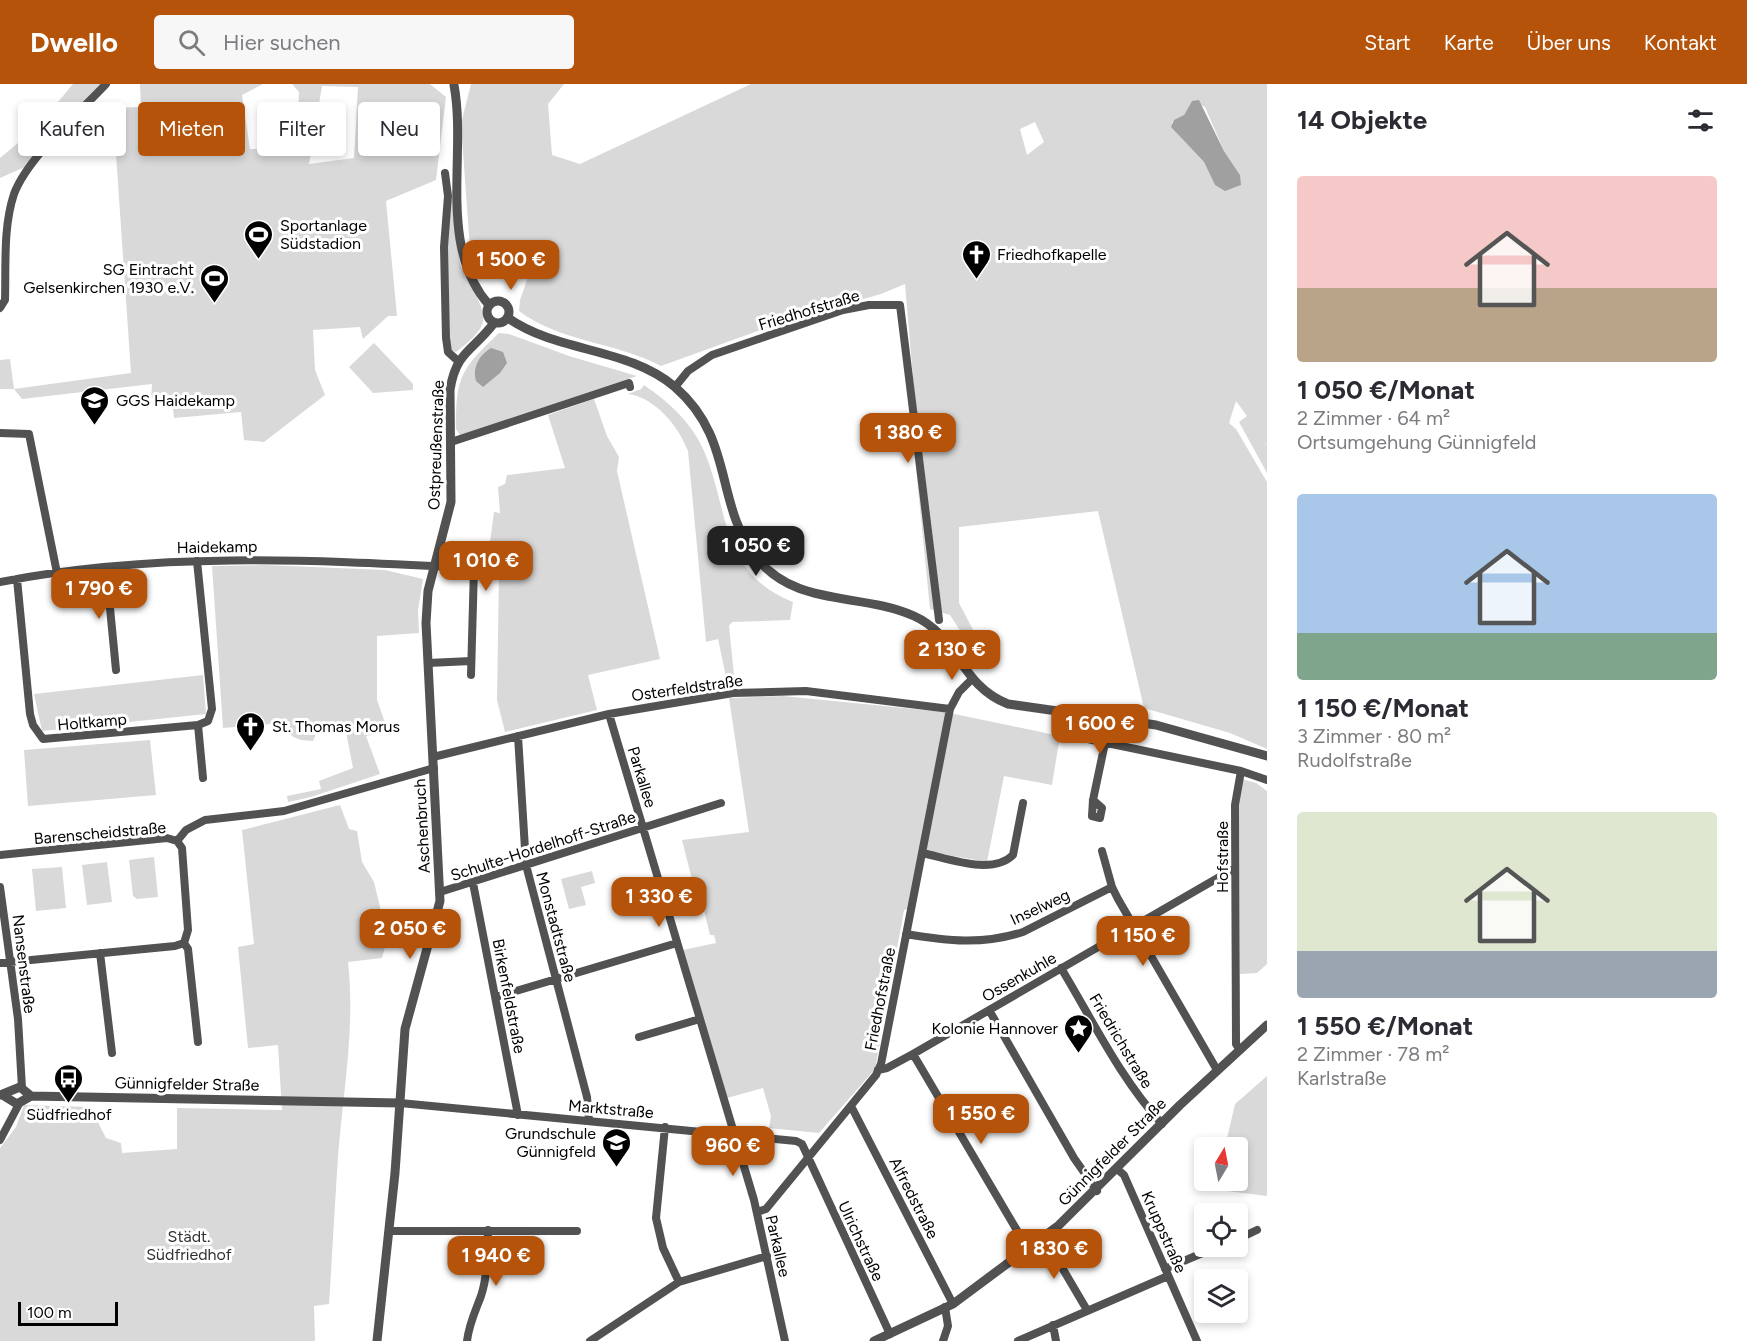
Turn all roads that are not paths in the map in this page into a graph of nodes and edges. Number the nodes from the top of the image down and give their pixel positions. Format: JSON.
{"nodes":[{"id":1,"x":106,"y":84,"type":"edge"},
{"id":2,"x":451,"y":84,"type":"edge"},
{"id":3,"x":445,"y":173,"type":"dead end"},
{"id":4,"x":489,"y":305,"type":"junction"},
{"id":5,"x":0,"y":308,"type":"edge"},
{"id":6,"x":508,"y":318,"type":"junction"},
{"id":7,"x":494,"y":323,"type":"junction"},
{"id":8,"x":458,"y":361,"type":"junction"},
{"id":9,"x":630,"y":387,"type":"dead end"},
{"id":10,"x":675,"y":387,"type":"junction"},
{"id":11,"x":0,"y":434,"type":"edge"},
{"id":12,"x":451,"y":442,"type":"junction"},
{"id":13,"x":197,"y":561,"type":"junction"},
{"id":14,"x":436,"y":566,"type":"junction"},
{"id":15,"x":106,"y":567,"type":"junction"},
{"id":16,"x":57,"y":573,"type":"junction"},
{"id":17,"x":17,"y":579,"type":"junction"},
{"id":18,"x":0,"y":582,"type":"edge"},
{"id":19,"x":939,"y":620,"type":"dead end"},
{"id":20,"x":471,"y":661,"type":"junction"},
{"id":21,"x":428,"y":663,"type":"junction"},
{"id":22,"x":116,"y":670,"type":"dead end"},
{"id":23,"x":471,"y":675,"type":"dead end"},
{"id":24,"x":971,"y":680,"type":"junction"},
{"id":25,"x":950,"y":709,"type":"junction"},
{"id":26,"x":609,"y":714,"type":"junction"},
{"id":27,"x":198,"y":725,"type":"junction"},
{"id":28,"x":1059,"y":733,"type":"dead end"},
{"id":29,"x":518,"y":736,"type":"junction"},
{"id":30,"x":1105,"y":743,"type":"junction"},
{"id":31,"x":1267,"y":756,"type":"edge"},
{"id":32,"x":433,"y":757,"type":"junction"},
{"id":33,"x":434,"y":768,"type":"junction"},
{"id":34,"x":1241,"y":771,"type":"junction"},
{"id":35,"x":203,"y":778,"type":"dead end"},
{"id":36,"x":1267,"y":780,"type":"edge"},
{"id":37,"x":1093,"y":800,"type":"dead end"},
{"id":38,"x":1023,"y":802,"type":"dead end"},
{"id":39,"x":722,"y":803,"type":"dead end"},
{"id":40,"x":643,"y":828,"type":"junction"},
{"id":41,"x":177,"y":841,"type":"junction"},
{"id":42,"x":1102,"y":851,"type":"dead end"},
{"id":43,"x":922,"y":853,"type":"junction"},
{"id":44,"x":0,"y":855,"type":"edge"},
{"id":45,"x":526,"y":865,"type":"junction"},
{"id":46,"x":1235,"y":868,"type":"junction"},
{"id":47,"x":473,"y":883,"type":"junction"},
{"id":48,"x":0,"y":887,"type":"edge"},
{"id":49,"x":1112,"y":887,"type":"junction"},
{"id":50,"x":440,"y":892,"type":"junction"},
{"id":51,"x":1133,"y":926,"type":"junction"},
{"id":52,"x":906,"y":934,"type":"junction"},
{"id":53,"x":184,"y":943,"type":"junction"},
{"id":54,"x":677,"y":943,"type":"junction"},
{"id":55,"x":100,"y":953,"type":"junction"},
{"id":56,"x":10,"y":962,"type":"junction"},
{"id":57,"x":0,"y":963,"type":"edge"},
{"id":58,"x":1061,"y":968,"type":"junction"},
{"id":59,"x":556,"y":979,"type":"junction"},
{"id":60,"x":496,"y":997,"type":"junction"},
{"id":61,"x":989,"y":1010,"type":"junction"},
{"id":62,"x":700,"y":1019,"type":"junction"},
{"id":63,"x":1267,"y":1025,"type":"edge"},
{"id":64,"x":639,"y":1037,"type":"dead end"},
{"id":65,"x":198,"y":1042,"type":"dead end"},
{"id":66,"x":1240,"y":1050,"type":"junction"},
{"id":67,"x":112,"y":1053,"type":"dead end"},
{"id":68,"x":914,"y":1054,"type":"junction"},
{"id":69,"x":878,"y":1070,"type":"junction"},
{"id":70,"x":1217,"y":1070,"type":"junction"},
{"id":71,"x":17,"y":1096,"type":"edge"},
{"id":72,"x":400,"y":1103,"type":"junction"},
{"id":73,"x":851,"y":1106,"type":"junction"},
{"id":74,"x":518,"y":1115,"type":"junction"},
{"id":75,"x":589,"y":1121,"type":"junction"},
{"id":76,"x":1162,"y":1124,"type":"junction"},
{"id":77,"x":665,"y":1127,"type":"junction"},
{"id":78,"x":734,"y":1134,"type":"junction"},
{"id":79,"x":0,"y":1140,"type":"edge"},
{"id":80,"x":808,"y":1159,"type":"junction"},
{"id":81,"x":1117,"y":1169,"type":"junction"},
{"id":82,"x":1096,"y":1191,"type":"junction"},
{"id":83,"x":757,"y":1212,"type":"junction"},
{"id":84,"x":488,"y":1230,"type":"junction"},
{"id":85,"x":1257,"y":1230,"type":"dead end"},
{"id":86,"x":389,"y":1231,"type":"junction"},
{"id":87,"x":577,"y":1231,"type":"dead end"},
{"id":88,"x":1248,"y":1234,"type":"edge"},
{"id":89,"x":1044,"y":1237,"type":"junction"},
{"id":90,"x":1028,"y":1249,"type":"junction"},
{"id":91,"x":767,"y":1256,"type":"junction"},
{"id":92,"x":1198,"y":1257,"type":"edge"},
{"id":93,"x":1167,"y":1273,"type":"junction"},
{"id":94,"x":679,"y":1282,"type":"junction"},
{"id":95,"x":949,"y":1306,"type":"junction"},
{"id":96,"x":1087,"y":1310,"type":"junction"},
{"id":97,"x":1053,"y":1325,"type":"junction"},
{"id":98,"x":890,"y":1334,"type":"junction"},
{"id":99,"x":377,"y":1341,"type":"edge"},
{"id":100,"x":467,"y":1341,"type":"edge"},
{"id":101,"x":590,"y":1341,"type":"edge"},
{"id":102,"x":785,"y":1341,"type":"edge"},
{"id":103,"x":874,"y":1341,"type":"edge"},
{"id":104,"x":943,"y":1341,"type":"edge"},
{"id":105,"x":1018,"y":1341,"type":"edge"},
{"id":106,"x":1056,"y":1341,"type":"edge"},
{"id":107,"x":1197,"y":1341,"type":"edge"}],
"edges":[{"from":1,"to":5,"type":"street"},
{"from":2,"to":4,"type":"street"},
{"from":3,"to":8,"type":"street","name":"Ostpreußenstraße"},
{"from":4,"to":6,"type":"street"},
{"from":4,"to":7,"type":"street"},
{"from":6,"to":7,"type":"street"},
{"from":6,"to":10,"type":"street"},
{"from":7,"to":8,"type":"street","name":"Ostpreußenstraße"},
{"from":8,"to":12,"type":"street","name":"Ostpreußenstraße"},
{"from":9,"to":12,"type":"street"},
{"from":10,"to":19,"type":"street","name":"Friedhofstraße"},
{"from":10,"to":24,"type":"street"},
{"from":11,"to":16,"type":"street"},
{"from":12,"to":14,"type":"street","name":"Ostpreußenstraße"},
{"from":13,"to":14,"type":"street","name":"Haidekamp"},
{"from":13,"to":15,"type":"street","name":"Haidekamp"},
{"from":13,"to":27,"type":"street"},
{"from":14,"to":20,"type":"street"},
{"from":14,"to":21,"type":"street","name":"Ostpreußenstraße"},
{"from":15,"to":16,"type":"street","name":"Haidekamp"},
{"from":15,"to":22,"type":"street"},
{"from":16,"to":17,"type":"street","name":"Haidekamp"},
{"from":17,"to":18,"type":"street","name":"Haidekamp"},
{"from":17,"to":27,"type":"street","name":"Holtkamp"},
{"from":20,"to":21,"type":"street"},
{"from":20,"to":23,"type":"street"},
{"from":21,"to":32,"type":"street","name":"Ostpreußenstraße"},
{"from":24,"to":25,"type":"street","name":"Friedhofstraße"},
{"from":24,"to":31,"type":"street"},
{"from":25,"to":26,"type":"street","name":"Osterfeldstraße"},
{"from":25,"to":43,"type":"street","name":"Friedhofstraße"},
{"from":26,"to":29,"type":"street","name":"Osterfeldstraße"},
{"from":26,"to":40,"type":"street","name":"Parkallee"},
{"from":27,"to":35,"type":"street"},
{"from":28,"to":30,"type":"street"},
{"from":29,"to":32,"type":"street","name":"Osterfeldstraße"},
{"from":29,"to":45,"type":"street","name":"Monstadtstraße"},
{"from":30,"to":34,"type":"street"},
{"from":30,"to":37,"type":"street"},
{"from":32,"to":33,"type":"street","name":"Aschenbruch"},
{"from":33,"to":41,"type":"street"},
{"from":33,"to":50,"type":"street","name":"Aschenbruch"},
{"from":34,"to":36,"type":"street"},
{"from":34,"to":46,"type":"street","name":"Hofstraße"},
{"from":38,"to":43,"type":"street"},
{"from":39,"to":40,"type":"street","name":"Schulte-Hordelhoff-Straße"},
{"from":40,"to":45,"type":"street","name":"Schulte-Hordelhoff-Straße"},
{"from":40,"to":54,"type":"street","name":"Parkallee"},
{"from":41,"to":44,"type":"street","name":"Barenscheidstraße"},
{"from":41,"to":53,"type":"street","name":"Barenscheidstraße"},
{"from":42,"to":49,"type":"street"},
{"from":43,"to":52,"type":"street","name":"Friedhofstraße"},
{"from":45,"to":47,"type":"street","name":"Schulte-Hordelhoff-Straße"},
{"from":45,"to":59,"type":"street","name":"Monstadtstraße"},
{"from":46,"to":51,"type":"street","name":"Ossenkuhle"},
{"from":46,"to":66,"type":"street","name":"Hofstraße"},
{"from":47,"to":50,"type":"street","name":"Schulte-Hordelhoff-Straße"},
{"from":47,"to":60,"type":"street","name":"Birkenfeldstraße"},
{"from":48,"to":56,"type":"street","name":"Nansenstraße"},
{"from":49,"to":51,"type":"street"},
{"from":49,"to":52,"type":"street","name":"Inselweg"},
{"from":50,"to":72,"type":"street","name":"Aschenbruch"},
{"from":51,"to":58,"type":"street","name":"Ossenkuhle"},
{"from":51,"to":70,"type":"street"},
{"from":52,"to":69,"type":"street","name":"Friedhofstraße"},
{"from":53,"to":55,"type":"street"},
{"from":53,"to":65,"type":"street","name":"Barenscheidstraße"},
{"from":54,"to":59,"type":"street"},
{"from":54,"to":62,"type":"street","name":"Parkallee"},
{"from":55,"to":56,"type":"street"},
{"from":55,"to":67,"type":"street"},
{"from":56,"to":57,"type":"street"},
{"from":56,"to":71,"type":"street","name":"Nansenstraße"},
{"from":58,"to":61,"type":"street","name":"Ossenkuhle"},
{"from":58,"to":76,"type":"street","name":"Friedrichstraße"},
{"from":59,"to":60,"type":"street"},
{"from":59,"to":75,"type":"street","name":"Monstadtstraße"},
{"from":60,"to":74,"type":"street","name":"Birkenfeldstraße"},
{"from":61,"to":68,"type":"street","name":"Ossenkuhle"},
{"from":61,"to":82,"type":"street"},
{"from":62,"to":64,"type":"street"},
{"from":62,"to":78,"type":"street","name":"Parkallee"},
{"from":63,"to":66,"type":"street","name":"Günnigfelder Straße"},
{"from":66,"to":70,"type":"street","name":"Günnigfelder Straße"},
{"from":68,"to":69,"type":"street","name":"Ossenkuhle"},
{"from":68,"to":90,"type":"street"},
{"from":69,"to":73,"type":"street","name":"Friedhofstraße"},
{"from":70,"to":76,"type":"street","name":"Günnigfelder Straße"},
{"from":71,"to":72,"type":"street","name":"Günnigfelder Straße"},
{"from":71,"to":79,"type":"street"},
{"from":72,"to":74,"type":"street","name":"Marktstraße"},
{"from":72,"to":86,"type":"street","name":"Aschenbruch"},
{"from":73,"to":80,"type":"street","name":"Friedhofstraße"},
{"from":73,"to":95,"type":"street","name":"Alfredstraße"},
{"from":74,"to":75,"type":"street","name":"Marktstraße"},
{"from":75,"to":77,"type":"street","name":"Marktstraße"},
{"from":76,"to":81,"type":"street","name":"Günnigfelder Straße"},
{"from":77,"to":78,"type":"street","name":"Marktstraße"},
{"from":77,"to":94,"type":"street"},
{"from":78,"to":80,"type":"street","name":"Marktstraße"},
{"from":78,"to":83,"type":"street","name":"Parkallee"},
{"from":80,"to":83,"type":"street","name":"Friedhofstraße"},
{"from":80,"to":98,"type":"street","name":"Ulrichstraße"},
{"from":81,"to":82,"type":"street","name":"Günnigfelder Straße"},
{"from":81,"to":93,"type":"street","name":"Kruppstraße"},
{"from":82,"to":89,"type":"street","name":"Günnigfelder Straße"},
{"from":83,"to":91,"type":"street","name":"Parkallee"},
{"from":84,"to":86,"type":"street"},
{"from":84,"to":87,"type":"street"},
{"from":84,"to":100,"type":"street"},
{"from":85,"to":88,"type":"street"},
{"from":86,"to":99,"type":"street","name":"Aschenbruch"},
{"from":89,"to":90,"type":"street","name":"Günnigfelder Straße"},
{"from":89,"to":96,"type":"street"},
{"from":90,"to":95,"type":"street","name":"Günnigfelder Straße"},
{"from":91,"to":94,"type":"street"},
{"from":91,"to":102,"type":"street","name":"Parkallee"},
{"from":92,"to":93,"type":"street"},
{"from":93,"to":96,"type":"street"},
{"from":93,"to":107,"type":"street","name":"Kruppstraße"},
{"from":94,"to":101,"type":"street"},
{"from":95,"to":98,"type":"street","name":"Günnigfelder Straße"},
{"from":95,"to":104,"type":"street"},
{"from":96,"to":97,"type":"street"},
{"from":97,"to":105,"type":"street"},
{"from":97,"to":106,"type":"street"},
{"from":98,"to":103,"type":"street","name":"Günnigfelder Straße"}]}
